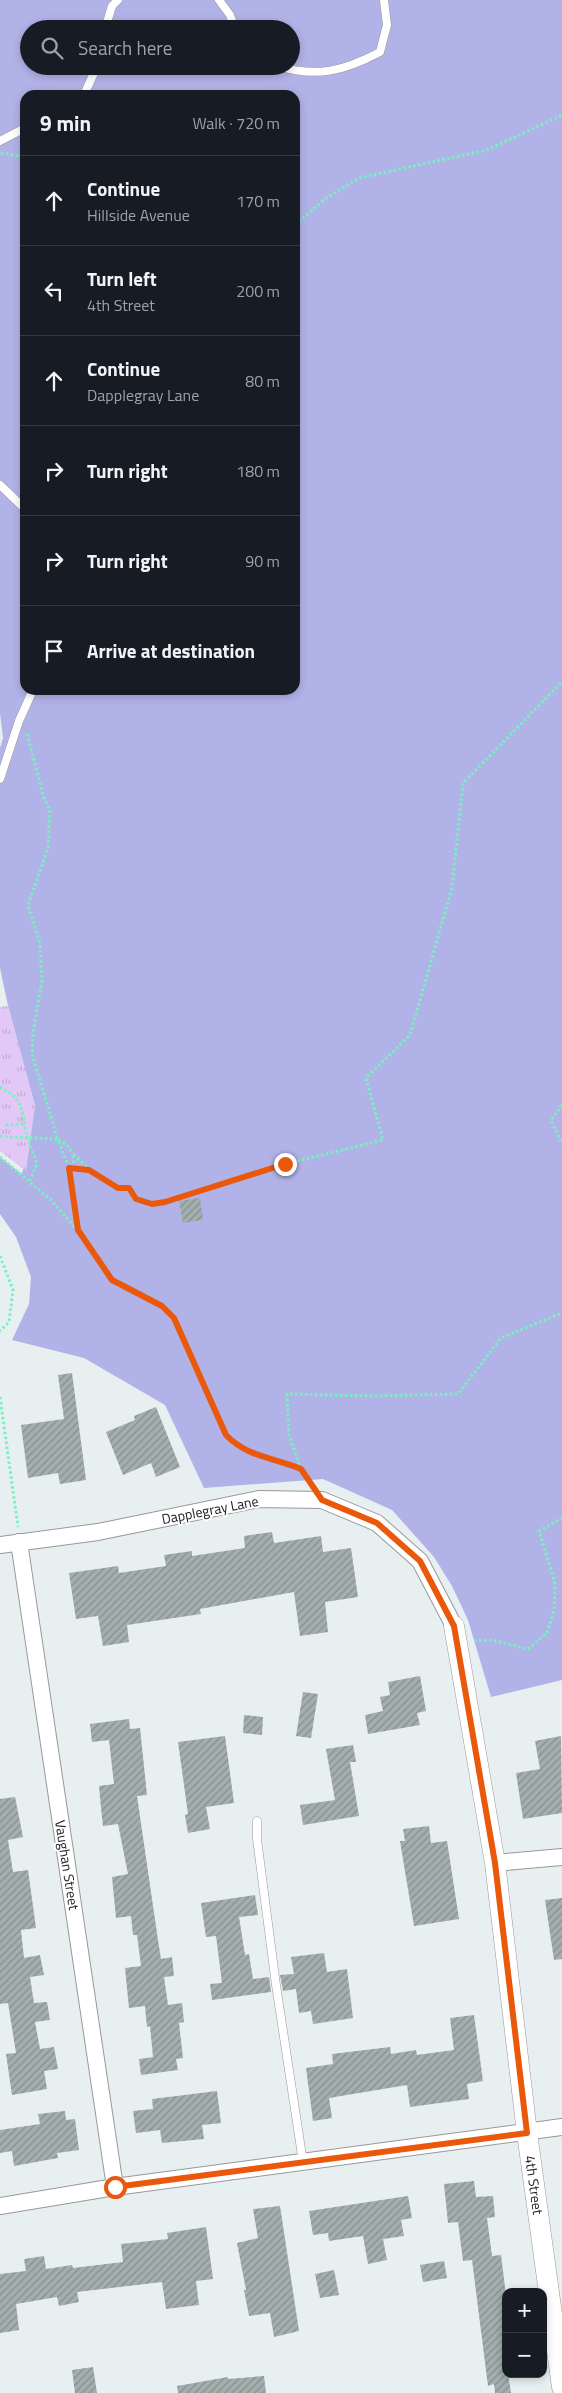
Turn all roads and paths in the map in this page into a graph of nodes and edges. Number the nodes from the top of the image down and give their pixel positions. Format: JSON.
{"nodes":[{"id":1,"x":118,"y":0,"type":"edge"},
{"id":2,"x":219,"y":0,"type":"edge"},
{"id":3,"x":384,"y":0,"type":"edge"},
{"id":4,"x":108,"y":20,"type":"edge"},
{"id":5,"x":232,"y":20,"type":"edge"},
{"id":6,"x":300,"y":71,"type":"edge"},
{"id":7,"x":93,"y":75,"type":"edge"},
{"id":8,"x":86,"y":90,"type":"edge"},
{"id":9,"x":562,"y":115,"type":"edge"},
{"id":10,"x":20,"y":131,"type":"edge"},
{"id":11,"x":0,"y":141,"type":"edge"},
{"id":12,"x":0,"y":153,"type":"edge"},
{"id":13,"x":20,"y":156,"type":"edge"},
{"id":14,"x":300,"y":221,"type":"edge"},
{"id":15,"x":0,"y":485,"type":"edge"},
{"id":16,"x":20,"y":504,"type":"edge"},
{"id":17,"x":562,"y":682,"type":"edge"},
{"id":18,"x":32,"y":695,"type":"edge"},
{"id":19,"x":18,"y":725,"type":"junction"},
{"id":20,"x":0,"y":779,"type":"edge"},
{"id":21,"x":0,"y":1086,"type":"edge"},
{"id":22,"x":562,"y":1105,"type":"edge"},
{"id":23,"x":25,"y":1124,"type":"junction"},
{"id":24,"x":6,"y":1125,"type":"dead end"},
{"id":25,"x":0,"y":1136,"type":"edge"},
{"id":26,"x":27,"y":1137,"type":"junction"},
{"id":27,"x":58,"y":1140,"type":"junction"},
{"id":28,"x":562,"y":1144,"type":"edge"},
{"id":29,"x":73,"y":1154,"type":"junction"},
{"id":30,"x":0,"y":1157,"type":"edge"},
{"id":31,"x":69,"y":1168,"type":"junction"},
{"id":32,"x":74,"y":1168,"type":"junction"},
{"id":33,"x":89,"y":1170,"type":"junction"},
{"id":34,"x":30,"y":1181,"type":"junction"},
{"id":35,"x":78,"y":1230,"type":"junction"},
{"id":36,"x":0,"y":1256,"type":"edge"},
{"id":37,"x":562,"y":1313,"type":"edge"},
{"id":38,"x":0,"y":1331,"type":"edge"},
{"id":39,"x":0,"y":1397,"type":"edge"},
{"id":40,"x":301,"y":1469,"type":"junction"},
{"id":41,"x":322,"y":1500,"type":"junction"},
{"id":42,"x":562,"y":1518,"type":"edge"},
{"id":43,"x":19,"y":1542,"type":"junction"},
{"id":44,"x":0,"y":1545,"type":"edge"},
{"id":45,"x":456,"y":1634,"type":"junction"},
{"id":46,"x":257,"y":1821,"type":"dead end"},
{"id":47,"x":562,"y":1857,"type":"edge"},
{"id":48,"x":495,"y":1863,"type":"junction"},
{"id":49,"x":562,"y":2127,"type":"edge"},
{"id":50,"x":527,"y":2133,"type":"junction"},
{"id":51,"x":303,"y":2162,"type":"junction"},
{"id":52,"x":115,"y":2187,"type":"junction"},
{"id":53,"x":0,"y":2206,"type":"edge"},
{"id":54,"x":562,"y":2388,"type":"edge"}],
"edges":[{"from":1,"to":4,"type":"lane"},
{"from":2,"to":5,"type":"lane"},
{"from":3,"to":6,"type":"lane"},
{"from":7,"to":8,"type":"lane"},
{"from":9,"to":14,"type":"path"},
{"from":10,"to":11,"type":"lane"},
{"from":12,"to":13,"type":"path"},
{"from":15,"to":16,"type":"lane"},
{"from":17,"to":33,"type":"path"},
{"from":18,"to":19,"type":"lane"},
{"from":19,"to":20,"type":"lane"},
{"from":19,"to":27,"type":"path"},
{"from":21,"to":23,"type":"path"},
{"from":22,"to":28,"type":"path"},
{"from":23,"to":24,"type":"path"},
{"from":23,"to":26,"type":"path"},
{"from":25,"to":26,"type":"path"},
{"from":26,"to":27,"type":"path"},
{"from":26,"to":34,"type":"path"},
{"from":27,"to":29,"type":"path"},
{"from":27,"to":31,"type":"path"},
{"from":29,"to":32,"type":"path"},
{"from":29,"to":33,"type":"path"},
{"from":30,"to":34,"type":"path"},
{"from":31,"to":32,"type":"path"},
{"from":31,"to":35,"type":"path"},
{"from":32,"to":33,"type":"path"},
{"from":34,"to":35,"type":"path"},
{"from":35,"to":40,"type":"path"},
{"from":36,"to":38,"type":"path"},
{"from":37,"to":40,"type":"path"},
{"from":39,"to":43,"type":"path"},
{"from":40,"to":41,"type":"path"},
{"from":41,"to":43,"type":"street","name":"Dapplegray Lane"},
{"from":41,"to":45,"type":"street","name":"Dapplegray Lane"},
{"from":42,"to":45,"type":"path"},
{"from":43,"to":44,"type":"street","name":"Dapplegray Lane"},
{"from":43,"to":52,"type":"street","name":"Vaughan Street"},
{"from":45,"to":48,"type":"street","name":"4th Street"},
{"from":46,"to":51,"type":"lane"},
{"from":47,"to":48,"type":"street"},
{"from":48,"to":50,"type":"street","name":"4th Street"},
{"from":49,"to":50,"type":"street"},
{"from":50,"to":51,"type":"street"},
{"from":50,"to":54,"type":"street","name":"4th Street"},
{"from":51,"to":52,"type":"street"},
{"from":52,"to":53,"type":"street"}]}
